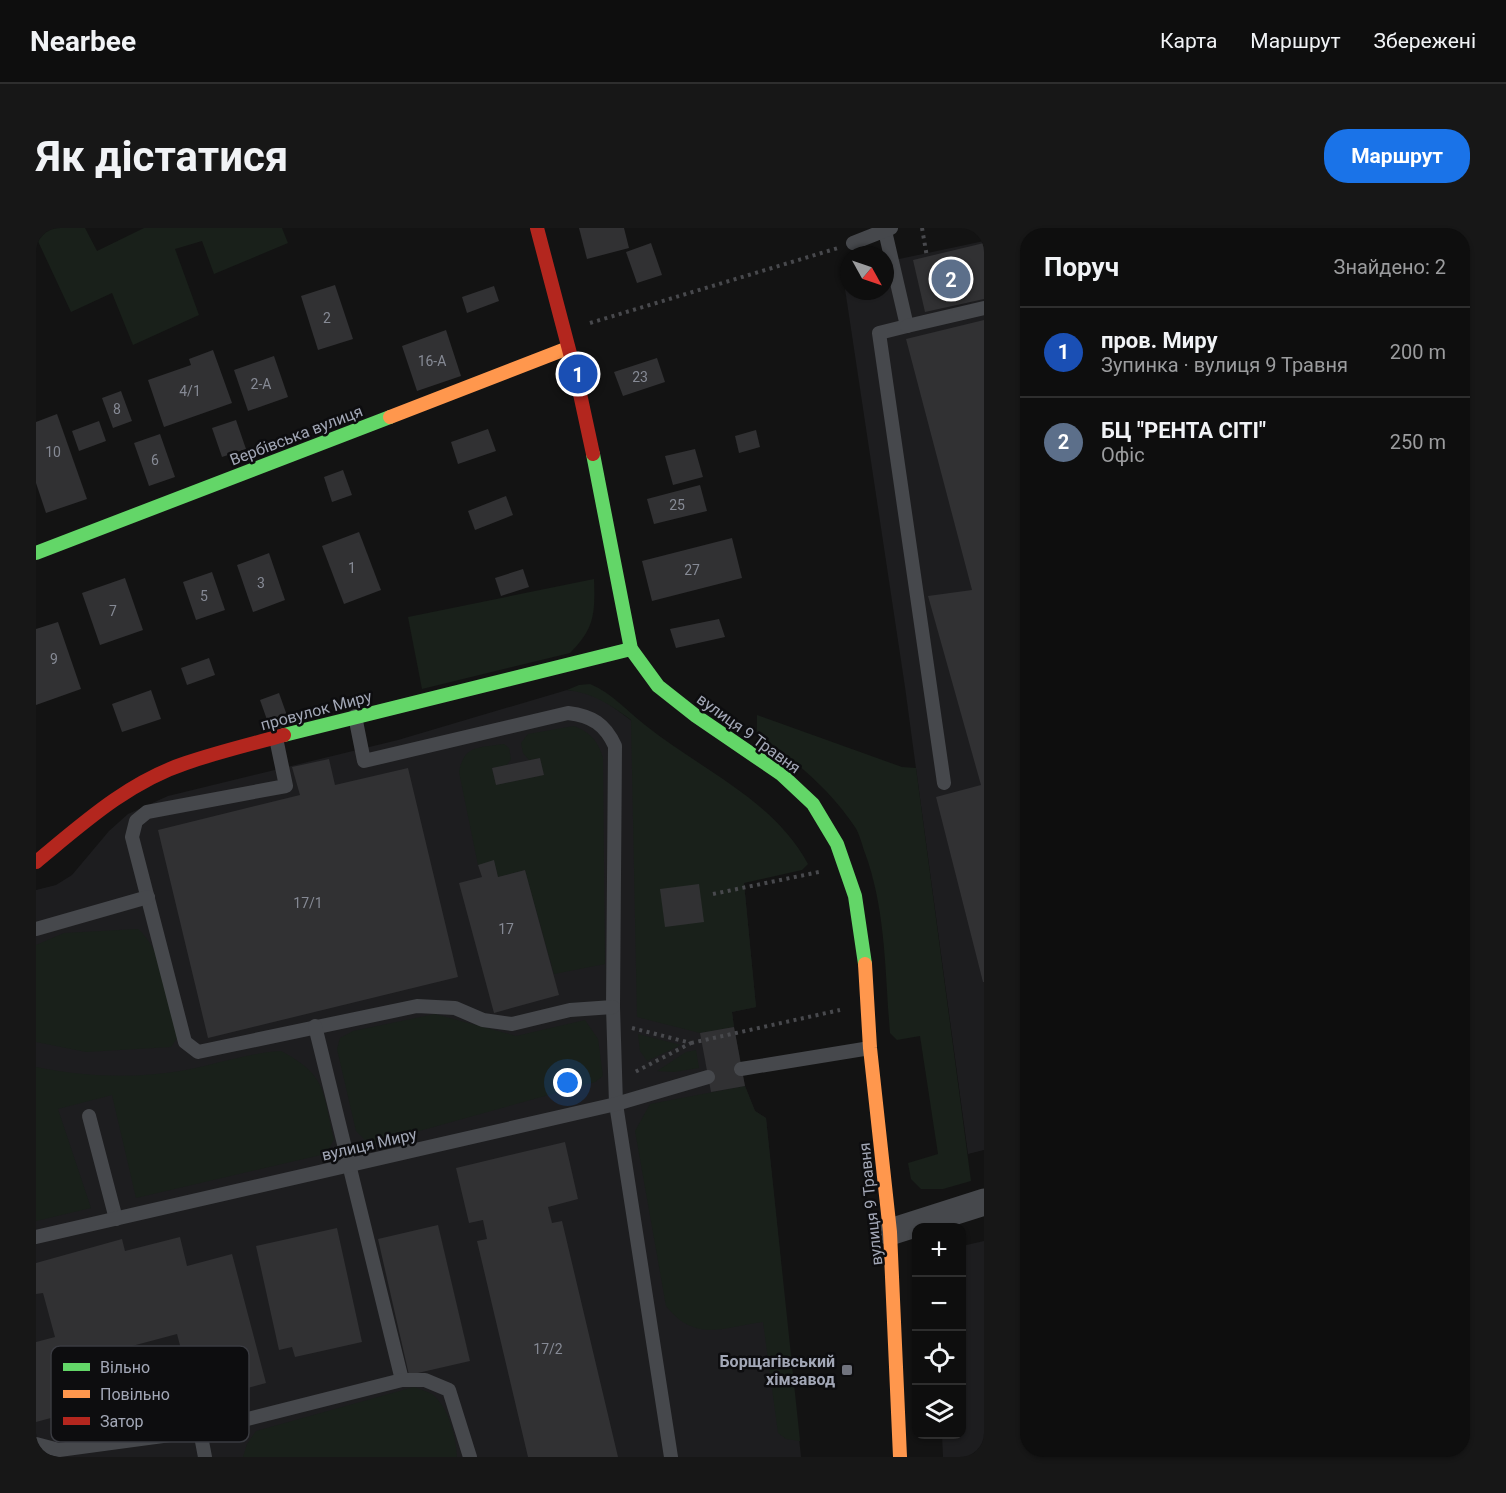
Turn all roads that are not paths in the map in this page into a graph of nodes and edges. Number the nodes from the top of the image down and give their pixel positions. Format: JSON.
{"nodes":[{"id":1,"x":537,"y":228,"type":"edge"},
{"id":2,"x":888,"y":229,"type":"edge"},
{"id":3,"x":853,"y":243,"type":"road end"},
{"id":4,"x":984,"y":308,"type":"edge"},
{"id":5,"x":907,"y":326,"type":"junction"},
{"id":6,"x":568,"y":348,"type":"junction"},
{"id":7,"x":36,"y":553,"type":"edge"},
{"id":8,"x":631,"y":649,"type":"junction"},
{"id":9,"x":355,"y":716,"type":"junction"},
{"id":10,"x":276,"y":738,"type":"junction"},
{"id":11,"x":944,"y":783,"type":"dead end"},
{"id":12,"x":36,"y":862,"type":"edge"},
{"id":13,"x":148,"y":897,"type":"junction"},
{"id":14,"x":36,"y":929,"type":"edge"},
{"id":15,"x":613,"y":1007,"type":"junction"},
{"id":16,"x":315,"y":1026,"type":"junction"},
{"id":17,"x":870,"y":1048,"type":"junction"},
{"id":18,"x":741,"y":1069,"type":"dead end"},
{"id":19,"x":708,"y":1077,"type":"dead end"},
{"id":20,"x":616,"y":1104,"type":"junction"},
{"id":21,"x":89,"y":1116,"type":"dead end"},
{"id":22,"x":349,"y":1165,"type":"junction"},
{"id":23,"x":984,"y":1202,"type":"edge"},
{"id":24,"x":116,"y":1219,"type":"junction"},
{"id":25,"x":890,"y":1232,"type":"junction"},
{"id":26,"x":36,"y":1236,"type":"edge"},
{"id":27,"x":402,"y":1380,"type":"junction"},
{"id":28,"x":249,"y":1419,"type":"edge"},
{"id":29,"x":118,"y":1442,"type":"edge"},
{"id":30,"x":202,"y":1442,"type":"edge"},
{"id":31,"x":36,"y":1444,"type":"edge"},
{"id":32,"x":205,"y":1457,"type":"edge"},
{"id":33,"x":470,"y":1457,"type":"edge"},
{"id":34,"x":671,"y":1457,"type":"edge"},
{"id":35,"x":900,"y":1457,"type":"edge"}],
"edges":[{"from":1,"to":6,"type":"main road","name":"вулиця 9 Травня"},
{"from":2,"to":3,"type":"lane"},
{"from":2,"to":5,"type":"lane"},
{"from":4,"to":5,"type":"lane"},
{"from":5,"to":11,"type":"lane"},
{"from":6,"to":7,"type":"main road","name":"Вербівська вулиця"},
{"from":6,"to":8,"type":"main road","name":"вулиця 9 Травня"},
{"from":8,"to":9,"type":"main road","name":"провулок Миру"},
{"from":8,"to":17,"type":"main road","name":"вулиця 9 Травня"},
{"from":9,"to":10,"type":"main road","name":"провулок Миру"},
{"from":9,"to":15,"type":"lane"},
{"from":10,"to":12,"type":"main road","name":"провулок Миру"},
{"from":10,"to":13,"type":"lane"},
{"from":13,"to":14,"type":"lane"},
{"from":13,"to":16,"type":"lane"},
{"from":15,"to":16,"type":"lane"},
{"from":15,"to":20,"type":"lane"},
{"from":16,"to":22,"type":"lane"},
{"from":17,"to":18,"type":"lane"},
{"from":17,"to":25,"type":"main road","name":"вулиця 9 Травня"},
{"from":19,"to":20,"type":"lane","name":"вулиця Миру"},
{"from":20,"to":22,"type":"lane","name":"вулиця Миру"},
{"from":20,"to":34,"type":"lane"},
{"from":21,"to":24,"type":"lane"},
{"from":22,"to":24,"type":"lane","name":"вулиця Миру"},
{"from":22,"to":27,"type":"lane"},
{"from":23,"to":25,"type":"street"},
{"from":24,"to":26,"type":"lane","name":"вулиця Миру"},
{"from":25,"to":35,"type":"main road","name":"вулиця 9 Травня"},
{"from":27,"to":28,"type":"lane"},
{"from":27,"to":33,"type":"lane"},
{"from":29,"to":31,"type":"lane"},
{"from":30,"to":32,"type":"lane"}]}
